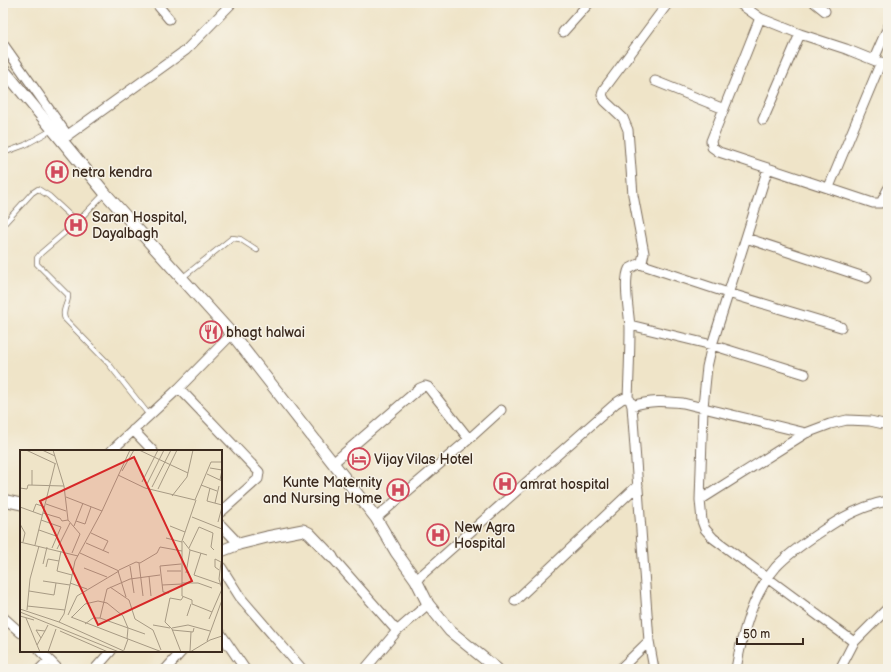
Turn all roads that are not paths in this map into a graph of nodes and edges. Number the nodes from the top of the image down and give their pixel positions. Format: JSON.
{"nodes":[{"id":1,"x":156,"y":3,"type":"edge"},
{"id":2,"x":232,"y":3,"type":"edge"},
{"id":3,"x":588,"y":3,"type":"edge"},
{"id":4,"x":668,"y":3,"type":"edge"},
{"id":5,"x":739,"y":3,"type":"edge"},
{"id":6,"x":815,"y":3,"type":"edge"},
{"id":7,"x":826,"y":11,"type":"dead end"},
{"id":8,"x":760,"y":18,"type":"junction"},
{"id":9,"x":169,"y":19,"type":"dead end"},
{"id":10,"x":888,"y":27,"type":"edge"},
{"id":11,"x":563,"y":32,"type":"dead end"},
{"id":12,"x":800,"y":34,"type":"junction"},
{"id":13,"x":3,"y":44,"type":"edge"},
{"id":14,"x":881,"y":62,"type":"edge"},
{"id":15,"x":3,"y":68,"type":"edge"},
{"id":16,"x":655,"y":81,"type":"dead end"},
{"id":17,"x":724,"y":108,"type":"junction"},
{"id":18,"x":763,"y":120,"type":"dead end"},
{"id":19,"x":52,"y":130,"type":"junction"},
{"id":20,"x":65,"y":138,"type":"junction"},
{"id":21,"x":3,"y":153,"type":"edge"},
{"id":22,"x":768,"y":168,"type":"junction"},
{"id":23,"x":829,"y":187,"type":"junction"},
{"id":24,"x":888,"y":188,"type":"edge"},
{"id":25,"x":104,"y":192,"type":"junction"},
{"id":26,"x":77,"y":222,"type":"junction"},
{"id":27,"x":3,"y":226,"type":"edge"},
{"id":28,"x":746,"y":238,"type":"junction"},
{"id":29,"x":257,"y":250,"type":"dead end"},
{"id":30,"x":640,"y":264,"type":"junction"},
{"id":31,"x":182,"y":278,"type":"junction"},
{"id":32,"x":867,"y":278,"type":"dead end"},
{"id":33,"x":728,"y":293,"type":"junction"},
{"id":34,"x":630,"y":325,"type":"junction"},
{"id":35,"x":841,"y":327,"type":"dead end"},
{"id":36,"x":232,"y":334,"type":"junction"},
{"id":37,"x":712,"y":345,"type":"junction"},
{"id":38,"x":805,"y":374,"type":"dead end"},
{"id":39,"x":179,"y":388,"type":"junction"},
{"id":40,"x":630,"y":402,"type":"junction"},
{"id":41,"x":703,"y":407,"type":"junction"},
{"id":42,"x":501,"y":410,"type":"dead end"},
{"id":43,"x":149,"y":415,"type":"junction"},
{"id":44,"x":888,"y":425,"type":"edge"},
{"id":45,"x":133,"y":430,"type":"junction"},
{"id":46,"x":806,"y":433,"type":"junction"},
{"id":47,"x":469,"y":439,"type":"junction"},
{"id":48,"x":112,"y":450,"type":"edge"},
{"id":49,"x":152,"y":450,"type":"edge"},
{"id":50,"x":333,"y":463,"type":"junction"},
{"id":51,"x":638,"y":485,"type":"junction"},
{"id":52,"x":3,"y":500,"type":"edge"},
{"id":53,"x":700,"y":500,"type":"junction"},
{"id":54,"x":888,"y":501,"type":"edge"},
{"id":55,"x":20,"y":504,"type":"edge"},
{"id":56,"x":222,"y":511,"type":"edge"},
{"id":57,"x":376,"y":518,"type":"junction"},
{"id":58,"x":222,"y":526,"type":"edge"},
{"id":59,"x":238,"y":544,"type":"junction"},
{"id":60,"x":222,"y":551,"type":"edge"},
{"id":61,"x":332,"y":558,"type":"joint"},
{"id":62,"x":222,"y":570,"type":"edge"},
{"id":63,"x":768,"y":578,"type":"junction"},
{"id":64,"x":416,"y":580,"type":"junction"},
{"id":65,"x":516,"y":602,"type":"dead end"},
{"id":66,"x":428,"y":604,"type":"junction"},
{"id":67,"x":888,"y":608,"type":"edge"},
{"id":68,"x":3,"y":617,"type":"edge"},
{"id":69,"x":396,"y":631,"type":"junction"},
{"id":70,"x":20,"y":632,"type":"edge"},
{"id":71,"x":222,"y":635,"type":"edge"},
{"id":72,"x":648,"y":641,"type":"junction"},
{"id":73,"x":854,"y":642,"type":"junction"},
{"id":74,"x":41,"y":652,"type":"edge"},
{"id":75,"x":110,"y":652,"type":"edge"},
{"id":76,"x":181,"y":652,"type":"edge"},
{"id":77,"x":49,"y":660,"type":"junction"},
{"id":78,"x":40,"y":669,"type":"edge"},
{"id":79,"x":58,"y":669,"type":"edge"},
{"id":80,"x":95,"y":669,"type":"edge"},
{"id":81,"x":166,"y":669,"type":"edge"},
{"id":82,"x":245,"y":669,"type":"edge"},
{"id":83,"x":302,"y":669,"type":"edge"},
{"id":84,"x":365,"y":669,"type":"edge"},
{"id":85,"x":497,"y":669,"type":"edge"},
{"id":86,"x":620,"y":669,"type":"edge"},
{"id":87,"x":654,"y":669,"type":"edge"},
{"id":88,"x":736,"y":669,"type":"edge"},
{"id":89,"x":840,"y":669,"type":"edge"}],
"edges":[{"from":1,"to":9,"type":"street"},
{"from":2,"to":20,"type":"street"},
{"from":3,"to":11,"type":"street"},
{"from":4,"to":30,"type":"street"},
{"from":5,"to":8,"type":"street"},
{"from":6,"to":7,"type":"street"},
{"from":8,"to":12,"type":"street"},
{"from":8,"to":17,"type":"street"},
{"from":10,"to":14,"type":"street"},
{"from":12,"to":14,"type":"street"},
{"from":12,"to":18,"type":"street"},
{"from":13,"to":20,"type":"street"},
{"from":14,"to":23,"type":"street"},
{"from":15,"to":19,"type":"street"},
{"from":16,"to":17,"type":"street"},
{"from":17,"to":22,"type":"street"},
{"from":19,"to":20,"type":"street"},
{"from":19,"to":21,"type":"lane"},
{"from":20,"to":25,"type":"street"},
{"from":22,"to":23,"type":"street"},
{"from":22,"to":28,"type":"street"},
{"from":23,"to":24,"type":"street"},
{"from":25,"to":26,"type":"lane"},
{"from":25,"to":31,"type":"street"},
{"from":26,"to":27,"type":"lane"},
{"from":26,"to":43,"type":"lane"},
{"from":28,"to":32,"type":"street"},
{"from":28,"to":33,"type":"street"},
{"from":29,"to":31,"type":"lane"},
{"from":30,"to":33,"type":"street"},
{"from":30,"to":34,"type":"street"},
{"from":31,"to":36,"type":"street"},
{"from":33,"to":35,"type":"street"},
{"from":33,"to":37,"type":"street"},
{"from":34,"to":37,"type":"street"},
{"from":34,"to":40,"type":"street"},
{"from":36,"to":39,"type":"street"},
{"from":36,"to":50,"type":"street"},
{"from":37,"to":38,"type":"street"},
{"from":37,"to":41,"type":"street"},
{"from":39,"to":43,"type":"street"},
{"from":39,"to":56,"type":"street"},
{"from":40,"to":41,"type":"street"},
{"from":40,"to":51,"type":"street"},
{"from":40,"to":64,"type":"street"},
{"from":41,"to":46,"type":"street"},
{"from":41,"to":53,"type":"street"},
{"from":42,"to":47,"type":"street"},
{"from":43,"to":45,"type":"street"},
{"from":44,"to":46,"type":"street"},
{"from":45,"to":48,"type":"street"},
{"from":45,"to":49,"type":"street"},
{"from":46,"to":53,"type":"street"},
{"from":47,"to":50,"type":"street"},
{"from":47,"to":57,"type":"street"},
{"from":50,"to":57,"type":"street"},
{"from":51,"to":65,"type":"street"},
{"from":51,"to":72,"type":"street"},
{"from":52,"to":55,"type":"street"},
{"from":53,"to":63,"type":"street"},
{"from":54,"to":63,"type":"street"},
{"from":57,"to":64,"type":"street"},
{"from":58,"to":59,"type":"street"},
{"from":59,"to":60,"type":"street"},
{"from":59,"to":61,"type":"street"},
{"from":61,"to":69,"type":"street"},
{"from":62,"to":83,"type":"street"},
{"from":63,"to":73,"type":"street"},
{"from":63,"to":88,"type":"street"},
{"from":64,"to":66,"type":"street"},
{"from":66,"to":69,"type":"street"},
{"from":66,"to":85,"type":"street"},
{"from":67,"to":73,"type":"street"},
{"from":68,"to":70,"type":"street"},
{"from":69,"to":84,"type":"street"},
{"from":71,"to":82,"type":"street"},
{"from":72,"to":86,"type":"street"},
{"from":72,"to":87,"type":"street"},
{"from":73,"to":89,"type":"street"},
{"from":74,"to":77,"type":"street"},
{"from":75,"to":80,"type":"street"},
{"from":76,"to":81,"type":"street"},
{"from":77,"to":78,"type":"street"},
{"from":77,"to":79,"type":"street"}]}
